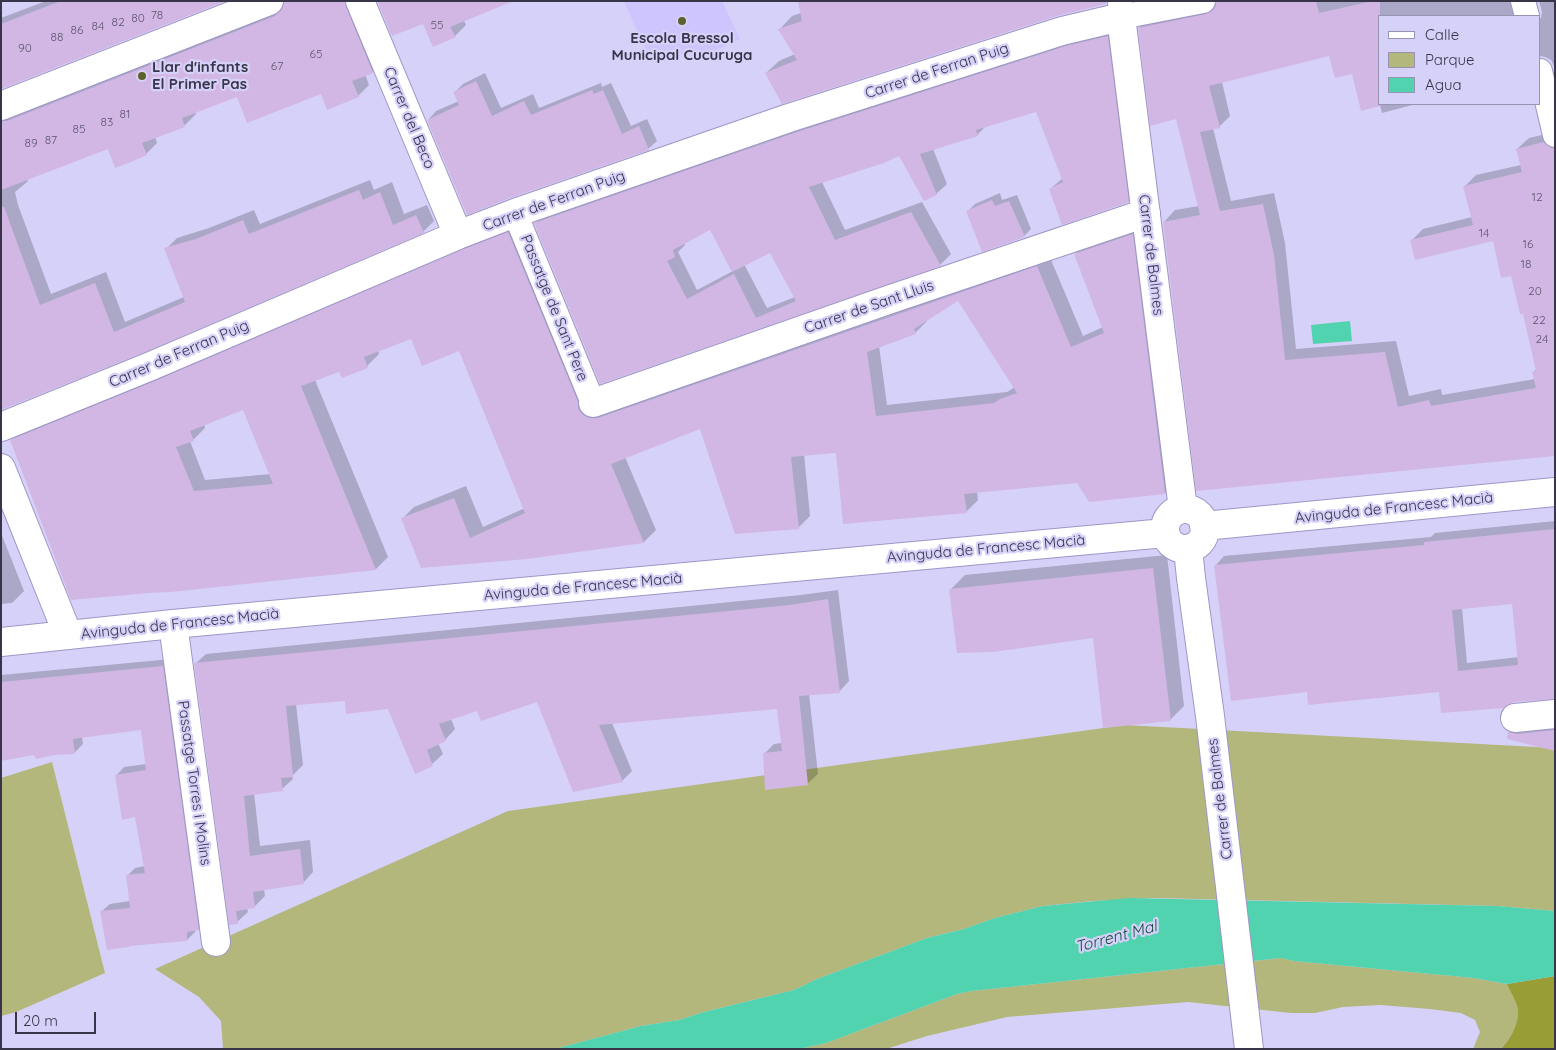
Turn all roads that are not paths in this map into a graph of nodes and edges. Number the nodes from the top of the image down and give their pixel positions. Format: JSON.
{"nodes":[{"id":1,"x":269,"y":1,"type":"edge"},
{"id":2,"x":360,"y":1,"type":"edge"},
{"id":3,"x":1203,"y":1,"type":"edge"},
{"id":4,"x":1523,"y":1,"type":"edge"},
{"id":5,"x":1121,"y":9,"type":"edge"},
{"id":6,"x":1527,"y":15,"type":"edge"},
{"id":7,"x":1541,"y":75,"type":"edge"},
{"id":8,"x":1,"y":106,"type":"edge"},
{"id":9,"x":1555,"y":134,"type":"edge"},
{"id":10,"x":515,"y":214,"type":"junction"},
{"id":11,"x":1146,"y":214,"type":"junction"},
{"id":12,"x":458,"y":235,"type":"junction"},
{"id":13,"x":593,"y":403,"type":"joint"},
{"id":14,"x":1,"y":427,"type":"edge"},
{"id":15,"x":1,"y":468,"type":"edge"},
{"id":16,"x":1555,"y":492,"type":"edge"},
{"id":17,"x":1183,"y":510,"type":"junction"},
{"id":18,"x":1204,"y":526,"type":"junction"},
{"id":19,"x":1165,"y":533,"type":"junction"},
{"id":20,"x":1188,"y":549,"type":"junction"},
{"id":21,"x":173,"y":624,"type":"junction"},
{"id":22,"x":68,"y":635,"type":"junction"},
{"id":23,"x":1,"y":642,"type":"edge"},
{"id":24,"x":1555,"y":714,"type":"edge"},
{"id":25,"x":1514,"y":718,"type":"dead end"},
{"id":26,"x":216,"y":942,"type":"dead end"},
{"id":27,"x":1249,"y":1049,"type":"edge"}],
"edges":[{"from":1,"to":8,"type":"street"},
{"from":2,"to":12,"type":"street","name":"Carrer del Beco"},
{"from":3,"to":5,"type":"street"},
{"from":4,"to":6,"type":"street"},
{"from":5,"to":10,"type":"street","name":"Carrer de Ferran Puig"},
{"from":5,"to":11,"type":"street","name":"Carrer de Balmes"},
{"from":7,"to":9,"type":"street"},
{"from":10,"to":12,"type":"street","name":"Carrer de Ferran Puig"},
{"from":10,"to":13,"type":"street","name":"Passatge de Sant Pere"},
{"from":11,"to":13,"type":"street","name":"Carrer de Sant Lluis"},
{"from":11,"to":17,"type":"street","name":"Carrer de Balmes"},
{"from":12,"to":14,"type":"street","name":"Carrer de Ferran Puig"},
{"from":15,"to":22,"type":"street"},
{"from":16,"to":18,"type":"street","name":"Avinguda de Francesc Macià"},
{"from":17,"to":18,"type":"street"},
{"from":17,"to":19,"type":"street"},
{"from":18,"to":20,"type":"street"},
{"from":19,"to":20,"type":"street"},
{"from":19,"to":21,"type":"street","name":"Avinguda de Francesc Macià"},
{"from":20,"to":27,"type":"street","name":"Carrer de Balmes"},
{"from":21,"to":22,"type":"street","name":"Avinguda de Francesc Macià"},
{"from":21,"to":26,"type":"street","name":"Passatge Torres i Molins"},
{"from":22,"to":23,"type":"street","name":"Avinguda de Francesc Macià"},
{"from":24,"to":25,"type":"street"}]}
